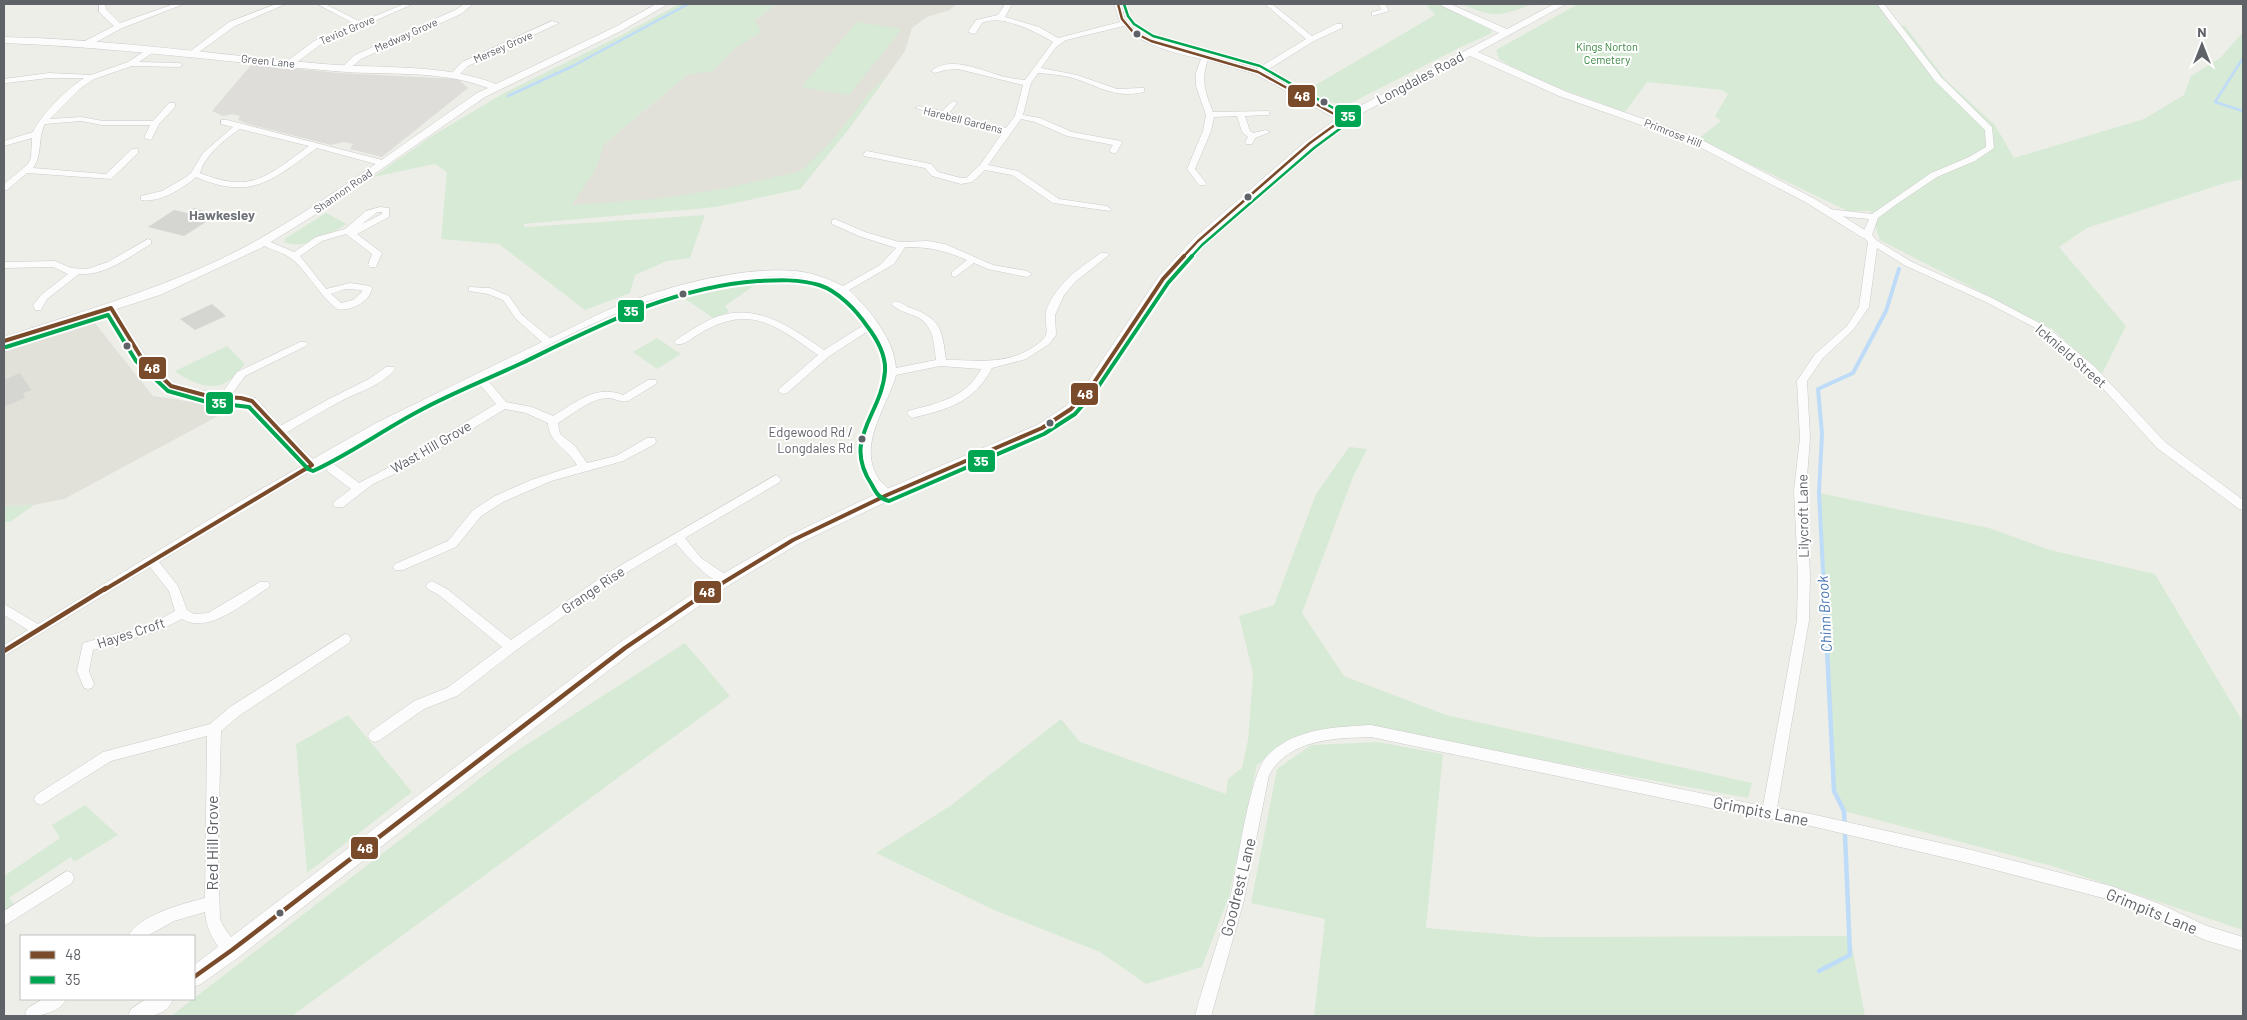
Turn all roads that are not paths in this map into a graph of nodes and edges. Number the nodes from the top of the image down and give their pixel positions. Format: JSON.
{"nodes":[{"id":1,"x":102,"y":4,"type":"edge"},
{"id":2,"x":180,"y":4,"type":"edge"},
{"id":3,"x":282,"y":4,"type":"edge"},
{"id":4,"x":320,"y":4,"type":"edge"},
{"id":5,"x":409,"y":4,"type":"edge"},
{"id":6,"x":469,"y":4,"type":"edge"},
{"id":7,"x":663,"y":4,"type":"edge"},
{"id":8,"x":1008,"y":4,"type":"edge"},
{"id":9,"x":1118,"y":4,"type":"edge"},
{"id":10,"x":1268,"y":4,"type":"edge"},
{"id":11,"x":1382,"y":4,"type":"edge"},
{"id":12,"x":1444,"y":4,"type":"edge"},
{"id":13,"x":1561,"y":4,"type":"edge"},
{"id":14,"x":1881,"y":4,"type":"edge"},
{"id":15,"x":1375,"y":14,"type":"dead end"},
{"id":16,"x":1000,"y":17,"type":"junction"},
{"id":17,"x":556,"y":23,"type":"dead end"},
{"id":18,"x":360,"y":24,"type":"junction"},
{"id":19,"x":1123,"y":24,"type":"junction"},
{"id":20,"x":118,"y":26,"type":"junction"},
{"id":21,"x":1339,"y":26,"type":"dead end"},
{"id":22,"x":971,"y":28,"type":"dead end"},
{"id":23,"x":1506,"y":32,"type":"junction"},
{"id":24,"x":1311,"y":39,"type":"junction"},
{"id":25,"x":4,"y":40,"type":"edge"},
{"id":26,"x":38,"y":41,"type":"junction"},
{"id":27,"x":1056,"y":41,"type":"junction"},
{"id":28,"x":86,"y":44,"type":"junction"},
{"id":29,"x":154,"y":49,"type":"junction"},
{"id":30,"x":4,"y":50,"type":"edge"},
{"id":31,"x":192,"y":52,"type":"junction"},
{"id":32,"x":1470,"y":52,"type":"junction"},
{"id":33,"x":1206,"y":57,"type":"junction"},
{"id":34,"x":131,"y":64,"type":"junction"},
{"id":35,"x":289,"y":64,"type":"junction"},
{"id":36,"x":179,"y":65,"type":"dead end"},
{"id":37,"x":344,"y":69,"type":"junction"},
{"id":38,"x":1036,"y":70,"type":"junction"},
{"id":39,"x":935,"y":72,"type":"dead end"},
{"id":40,"x":1258,"y":72,"type":"junction"},
{"id":41,"x":454,"y":75,"type":"junction"},
{"id":42,"x":91,"y":77,"type":"junction"},
{"id":43,"x":6,"y":81,"type":"edge"},
{"id":44,"x":1027,"y":83,"type":"junction"},
{"id":45,"x":496,"y":87,"type":"junction"},
{"id":46,"x":1141,"y":90,"type":"dead end"},
{"id":47,"x":953,"y":103,"type":"dead end"},
{"id":48,"x":172,"y":105,"type":"dead end"},
{"id":49,"x":919,"y":108,"type":"dead end"},
{"id":50,"x":944,"y":113,"type":"junction"},
{"id":51,"x":1240,"y":113,"type":"junction"},
{"id":52,"x":1266,"y":113,"type":"dead end"},
{"id":53,"x":1210,"y":115,"type":"junction"},
{"id":54,"x":1019,"y":116,"type":"junction"},
{"id":55,"x":1343,"y":119,"type":"junction"},
{"id":56,"x":42,"y":122,"type":"junction"},
{"id":57,"x":224,"y":122,"type":"dead end"},
{"id":58,"x":156,"y":123,"type":"junction"},
{"id":59,"x":239,"y":126,"type":"junction"},
{"id":60,"x":1008,"y":131,"type":"junction"},
{"id":61,"x":1266,"y":132,"type":"dead end"},
{"id":62,"x":36,"y":134,"type":"junction"},
{"id":63,"x":148,"y":138,"type":"dead end"},
{"id":64,"x":4,"y":144,"type":"edge"},
{"id":65,"x":315,"y":146,"type":"junction"},
{"id":66,"x":135,"y":151,"type":"dead end"},
{"id":67,"x":1113,"y":151,"type":"dead end"},
{"id":68,"x":867,"y":154,"type":"dead end"},
{"id":69,"x":384,"y":163,"type":"junction"},
{"id":70,"x":983,"y":166,"type":"junction"},
{"id":71,"x":27,"y":170,"type":"junction"},
{"id":72,"x":195,"y":174,"type":"junction"},
{"id":73,"x":1202,"y":183,"type":"dead end"},
{"id":74,"x":6,"y":186,"type":"edge"},
{"id":75,"x":1093,"y":197,"type":"dead end"},
{"id":76,"x":144,"y":198,"type":"dead end"},
{"id":77,"x":1088,"y":206,"type":"junction"},
{"id":78,"x":1107,"y":209,"type":"dead end"},
{"id":79,"x":1829,"y":212,"type":"junction"},
{"id":80,"x":1874,"y":217,"type":"junction"},
{"id":81,"x":835,"y":222,"type":"dead end"},
{"id":82,"x":1870,"y":238,"type":"junction"},
{"id":83,"x":148,"y":242,"type":"dead end"},
{"id":84,"x":263,"y":242,"type":"junction"},
{"id":85,"x":898,"y":245,"type":"junction"},
{"id":86,"x":1104,"y":255,"type":"dead end"},
{"id":87,"x":295,"y":256,"type":"junction"},
{"id":88,"x":972,"y":260,"type":"junction"},
{"id":89,"x":4,"y":265,"type":"edge"},
{"id":90,"x":373,"y":265,"type":"dead end"},
{"id":91,"x":76,"y":272,"type":"junction"},
{"id":92,"x":954,"y":274,"type":"dead end"},
{"id":93,"x":1027,"y":274,"type":"dead end"},
{"id":94,"x":472,"y":289,"type":"dead end"},
{"id":95,"x":843,"y":290,"type":"junction"},
{"id":96,"x":324,"y":293,"type":"dead end"},
{"id":97,"x":896,"y":304,"type":"dead end"},
{"id":98,"x":38,"y":308,"type":"dead end"},
{"id":99,"x":111,"y":308,"type":"junction"},
{"id":100,"x":873,"y":324,"type":"junction"},
{"id":101,"x":4,"y":341,"type":"edge"},
{"id":102,"x":549,"y":342,"type":"junction"},
{"id":103,"x":679,"y":342,"type":"dead end"},
{"id":104,"x":303,"y":344,"type":"dead end"},
{"id":105,"x":824,"y":354,"type":"junction"},
{"id":106,"x":941,"y":363,"type":"junction"},
{"id":107,"x":988,"y":365,"type":"junction"},
{"id":108,"x":390,"y":369,"type":"dead end"},
{"id":109,"x":890,"y":373,"type":"junction"},
{"id":110,"x":478,"y":376,"type":"junction"},
{"id":111,"x":652,"y":382,"type":"dead end"},
{"id":112,"x":783,"y":391,"type":"dead end"},
{"id":113,"x":225,"y":396,"type":"junction"},
{"id":114,"x":503,"y":405,"type":"junction"},
{"id":115,"x":912,"y":414,"type":"dead end"},
{"id":116,"x":553,"y":421,"type":"junction"},
{"id":117,"x":279,"y":432,"type":"junction"},
{"id":118,"x":652,"y":441,"type":"dead end"},
{"id":119,"x":628,"y":456,"type":"junction"},
{"id":120,"x":312,"y":465,"type":"junction"},
{"id":121,"x":634,"y":466,"type":"dead end"},
{"id":122,"x":584,"y":467,"type":"junction"},
{"id":123,"x":331,"y":468,"type":"dead end"},
{"id":124,"x":776,"y":479,"type":"dead end"},
{"id":125,"x":358,"y":488,"type":"junction"},
{"id":126,"x":887,"y":495,"type":"junction"},
{"id":127,"x":339,"y":504,"type":"dead end"},
{"id":128,"x":2243,"y":506,"type":"edge"},
{"id":129,"x":677,"y":537,"type":"junction"},
{"id":130,"x":152,"y":561,"type":"junction"},
{"id":131,"x":399,"y":567,"type":"dead end"},
{"id":132,"x":724,"y":580,"type":"junction"},
{"id":133,"x":264,"y":585,"type":"dead end"},
{"id":134,"x":432,"y":586,"type":"dead end"},
{"id":135,"x":4,"y":609,"type":"edge"},
{"id":136,"x":182,"y":613,"type":"junction"},
{"id":137,"x":38,"y":630,"type":"junction"},
{"id":138,"x":345,"y":639,"type":"dead end"},
{"id":139,"x":511,"y":647,"type":"junction"},
{"id":140,"x":4,"y":651,"type":"edge"},
{"id":141,"x":88,"y":684,"type":"dead end"},
{"id":142,"x":214,"y":729,"type":"junction"},
{"id":143,"x":375,"y":736,"type":"dead end"},
{"id":144,"x":1273,"y":758,"type":"joint"},
{"id":145,"x":41,"y":799,"type":"dead end"},
{"id":146,"x":1769,"y":812,"type":"junction"},
{"id":147,"x":67,"y":878,"type":"dead end"},
{"id":148,"x":212,"y":903,"type":"junction"},
{"id":149,"x":4,"y":919,"type":"edge"},
{"id":150,"x":137,"y":935,"type":"edge"},
{"id":151,"x":2243,"y":944,"type":"edge"},
{"id":152,"x":232,"y":950,"type":"junction"},
{"id":153,"x":195,"y":976,"type":"edge"},
{"id":154,"x":56,"y":1000,"type":"edge"},
{"id":155,"x":162,"y":1000,"type":"edge"},
{"id":156,"x":33,"y":1013,"type":"dead end"},
{"id":157,"x":138,"y":1016,"type":"edge"},
{"id":158,"x":1203,"y":1016,"type":"edge"}],
"edges":[{"from":1,"to":20,"type":"street"},
{"from":2,"to":20,"type":"street"},
{"from":3,"to":31,"type":"street"},
{"from":4,"to":18,"type":"street"},
{"from":5,"to":18,"type":"street","name":"Teviot Grove"},
{"from":6,"to":37,"type":"street","name":"Medway Grove"},
{"from":7,"to":45,"type":"street","name":"Shannon Road"},
{"from":8,"to":16,"type":"street"},
{"from":9,"to":19,"type":"street"},
{"from":10,"to":24,"type":"street"},
{"from":11,"to":15,"type":"street"},
{"from":12,"to":23,"type":"street"},
{"from":13,"to":23,"type":"street","name":"Longdales Road"},
{"from":14,"to":80,"type":"street"},
{"from":16,"to":22,"type":"street"},
{"from":16,"to":27,"type":"street"},
{"from":17,"to":41,"type":"street","name":"Mersey Grove"},
{"from":18,"to":35,"type":"street","name":"Teviot Grove"},
{"from":19,"to":27,"type":"street"},
{"from":19,"to":33,"type":"street"},
{"from":20,"to":28,"type":"street"},
{"from":21,"to":24,"type":"street"},
{"from":23,"to":32,"type":"street","name":"Longdales Road"},
{"from":24,"to":40,"type":"street"},
{"from":25,"to":26,"type":"street","name":"Green Lane"},
{"from":26,"to":28,"type":"street","name":"Green Lane"},
{"from":26,"to":30,"type":"street","name":"Green Lane"},
{"from":27,"to":38,"type":"street"},
{"from":28,"to":29,"type":"street","name":"Green Lane"},
{"from":29,"to":31,"type":"street","name":"Green Lane"},
{"from":29,"to":34,"type":"street"},
{"from":31,"to":35,"type":"street","name":"Green Lane"},
{"from":32,"to":55,"type":"street","name":"Longdales Road"},
{"from":32,"to":79,"type":"street","name":"Primrose Hill"},
{"from":33,"to":40,"type":"street"},
{"from":33,"to":53,"type":"street"},
{"from":34,"to":36,"type":"street"},
{"from":34,"to":42,"type":"street"},
{"from":35,"to":37,"type":"street","name":"Green Lane"},
{"from":37,"to":41,"type":"street","name":"Green Lane"},
{"from":38,"to":44,"type":"street"},
{"from":38,"to":46,"type":"street"},
{"from":39,"to":44,"type":"street"},
{"from":40,"to":55,"type":"street"},
{"from":41,"to":45,"type":"street","name":"Green Lane"},
{"from":42,"to":43,"type":"street"},
{"from":42,"to":56,"type":"street"},
{"from":44,"to":54,"type":"street"},
{"from":45,"to":69,"type":"street","name":"Shannon Road"},
{"from":47,"to":50,"type":"street"},
{"from":48,"to":58,"type":"street"},
{"from":49,"to":50,"type":"street","name":"Harebell Gardens"},
{"from":50,"to":60,"type":"street","name":"Harebell Gardens"},
{"from":51,"to":52,"type":"street"},
{"from":51,"to":53,"type":"street"},
{"from":51,"to":61,"type":"street"},
{"from":53,"to":73,"type":"street"},
{"from":54,"to":60,"type":"street"},
{"from":54,"to":67,"type":"street"},
{"from":55,"to":126,"type":"street","name":"Longdales Road"},
{"from":56,"to":58,"type":"street"},
{"from":56,"to":62,"type":"street"},
{"from":57,"to":59,"type":"street"},
{"from":58,"to":63,"type":"street"},
{"from":59,"to":65,"type":"street"},
{"from":59,"to":72,"type":"street"},
{"from":60,"to":70,"type":"street"},
{"from":62,"to":64,"type":"street"},
{"from":62,"to":71,"type":"street"},
{"from":65,"to":69,"type":"street"},
{"from":65,"to":72,"type":"street"},
{"from":66,"to":71,"type":"street"},
{"from":68,"to":70,"type":"street"},
{"from":69,"to":84,"type":"street","name":"Shannon Road"},
{"from":70,"to":77,"type":"street"},
{"from":71,"to":74,"type":"street"},
{"from":72,"to":76,"type":"street"},
{"from":75,"to":77,"type":"street"},
{"from":77,"to":78,"type":"street"},
{"from":79,"to":80,"type":"street"},
{"from":79,"to":82,"type":"street","name":"Primrose Hill"},
{"from":80,"to":82,"type":"street"},
{"from":81,"to":85,"type":"street"},
{"from":82,"to":128,"type":"street","name":"Icknield Street"},
{"from":82,"to":146,"type":"street","name":"Lilycroft Lane"},
{"from":83,"to":91,"type":"street"},
{"from":84,"to":87,"type":"street"},
{"from":84,"to":99,"type":"street","name":"Shannon Road"},
{"from":85,"to":88,"type":"street"},
{"from":85,"to":95,"type":"street"},
{"from":86,"to":107,"type":"street"},
{"from":87,"to":90,"type":"street"},
{"from":87,"to":96,"type":"street"},
{"from":88,"to":92,"type":"street"},
{"from":88,"to":93,"type":"street"},
{"from":89,"to":91,"type":"street"},
{"from":91,"to":98,"type":"street"},
{"from":94,"to":102,"type":"street"},
{"from":95,"to":100,"type":"street"},
{"from":95,"to":102,"type":"street"},
{"from":97,"to":106,"type":"street"},
{"from":99,"to":101,"type":"street","name":"Shannon Road"},
{"from":99,"to":113,"type":"street"},
{"from":100,"to":105,"type":"street"},
{"from":100,"to":109,"type":"street"},
{"from":102,"to":110,"type":"street"},
{"from":103,"to":105,"type":"street"},
{"from":104,"to":113,"type":"street"},
{"from":105,"to":112,"type":"street"},
{"from":106,"to":107,"type":"street"},
{"from":106,"to":109,"type":"street"},
{"from":107,"to":115,"type":"street"},
{"from":108,"to":117,"type":"street"},
{"from":109,"to":126,"type":"street"},
{"from":110,"to":114,"type":"street"},
{"from":110,"to":120,"type":"street"},
{"from":111,"to":116,"type":"street"},
{"from":113,"to":117,"type":"street"},
{"from":114,"to":116,"type":"street"},
{"from":114,"to":125,"type":"street","name":"Wast Hill Grove"},
{"from":116,"to":122,"type":"street"},
{"from":117,"to":120,"type":"street"},
{"from":118,"to":119,"type":"street"},
{"from":119,"to":121,"type":"street"},
{"from":119,"to":122,"type":"street"},
{"from":120,"to":130,"type":"street"},
{"from":122,"to":131,"type":"street"},
{"from":123,"to":125,"type":"street"},
{"from":124,"to":129,"type":"street","name":"Grange Rise"},
{"from":125,"to":127,"type":"street","name":"Wast Hill Grove"},
{"from":126,"to":132,"type":"street","name":"Longdales Road"},
{"from":129,"to":132,"type":"street"},
{"from":129,"to":139,"type":"street","name":"Grange Rise"},
{"from":130,"to":136,"type":"street","name":"Hayes Croft"},
{"from":130,"to":137,"type":"street"},
{"from":132,"to":152,"type":"street","name":"Longdales Road"},
{"from":133,"to":136,"type":"street","name":"Hayes Croft"},
{"from":134,"to":139,"type":"street"},
{"from":135,"to":137,"type":"street"},
{"from":136,"to":141,"type":"street","name":"Hayes Croft"},
{"from":137,"to":140,"type":"street"},
{"from":138,"to":142,"type":"street"},
{"from":139,"to":143,"type":"street","name":"Grange Rise"},
{"from":142,"to":145,"type":"street"},
{"from":142,"to":148,"type":"street","name":"Red Hill Grove"},
{"from":144,"to":146,"type":"street","name":"Grimpits Lane"},
{"from":144,"to":158,"type":"street","name":"Goodrest Lane"},
{"from":146,"to":151,"type":"street","name":"Grimpits Lane"},
{"from":147,"to":149,"type":"street"},
{"from":148,"to":150,"type":"street"},
{"from":148,"to":152,"type":"street","name":"Red Hill Grove"},
{"from":152,"to":153,"type":"street","name":"Longdales Road"},
{"from":154,"to":156,"type":"street"},
{"from":155,"to":157,"type":"street"}]}
